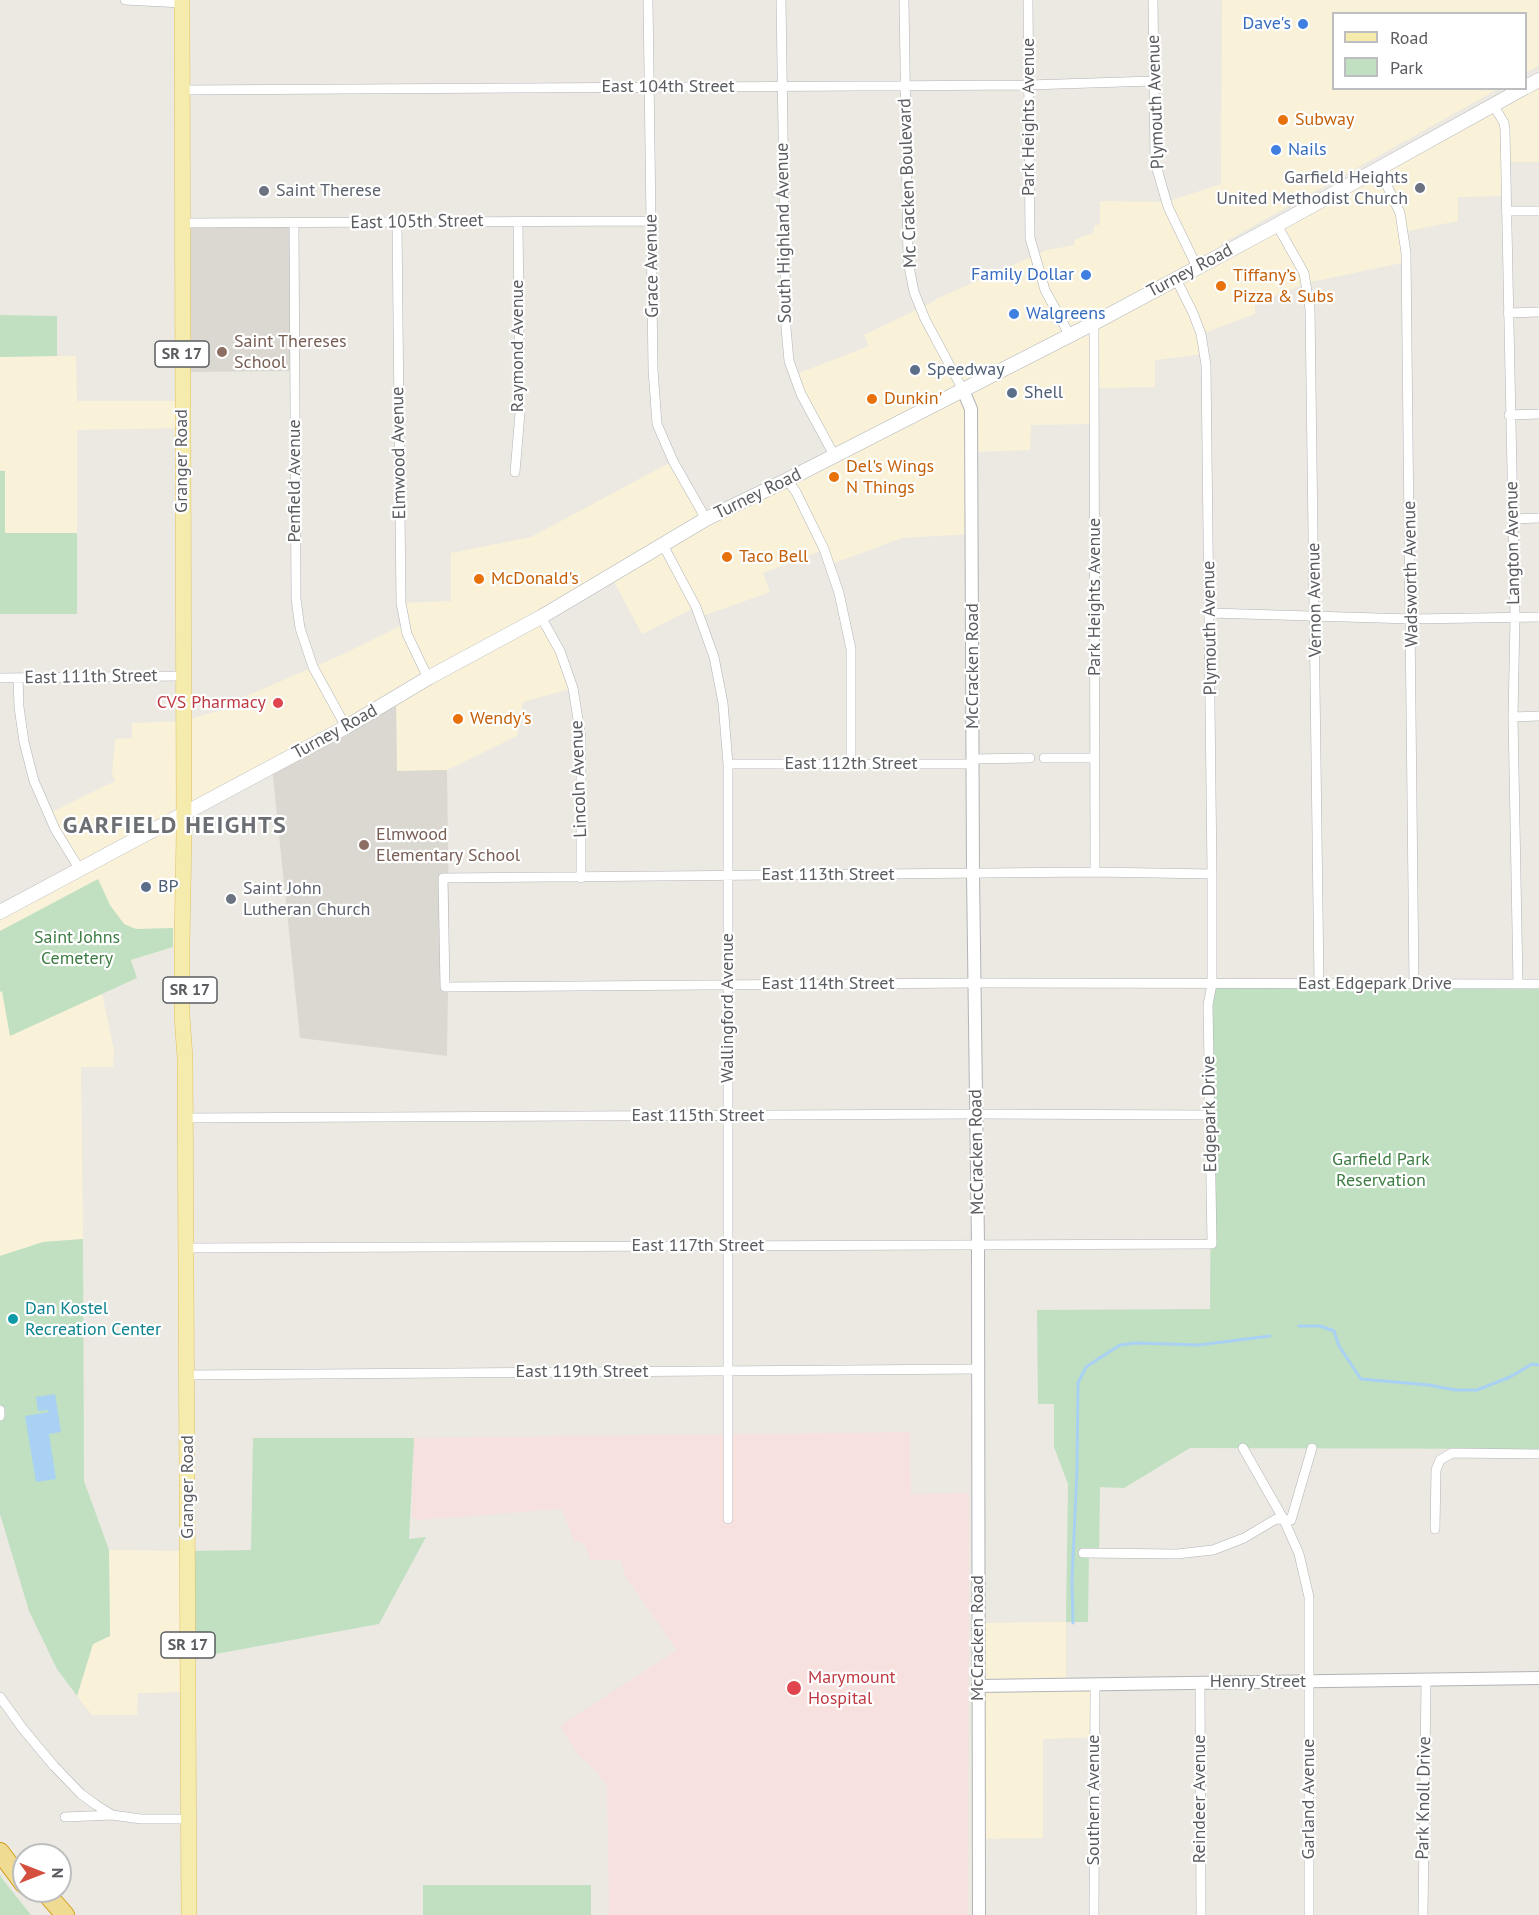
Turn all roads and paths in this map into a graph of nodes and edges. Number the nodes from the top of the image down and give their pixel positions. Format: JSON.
{"nodes":[{"id":1,"x":124,"y":0,"type":"edge"},
{"id":2,"x":648,"y":0,"type":"edge"},
{"id":3,"x":781,"y":0,"type":"edge"},
{"id":4,"x":904,"y":0,"type":"edge"},
{"id":5,"x":1028,"y":0,"type":"edge"},
{"id":6,"x":1153,"y":0,"type":"edge"},
{"id":7,"x":182,"y":1,"type":"edge"},
{"id":8,"x":1153,"y":81,"type":"junction"},
{"id":9,"x":904,"y":85,"type":"junction"},
{"id":10,"x":1029,"y":85,"type":"junction"},
{"id":11,"x":782,"y":86,"type":"junction"},
{"id":12,"x":650,"y":87,"type":"junction"},
{"id":13,"x":183,"y":90,"type":"junction"},
{"id":14,"x":1522,"y":90,"type":"edge"},
{"id":15,"x":1494,"y":106,"type":"junction"},
{"id":16,"x":1378,"y":169,"type":"junction"},
{"id":17,"x":1506,"y":211,"type":"junction"},
{"id":18,"x":1539,"y":211,"type":"edge"},
{"id":19,"x":518,"y":221,"type":"junction"},
{"id":20,"x":652,"y":221,"type":"junction"},
{"id":21,"x":183,"y":223,"type":"junction"},
{"id":22,"x":294,"y":223,"type":"junction"},
{"id":23,"x":397,"y":223,"type":"junction"},
{"id":24,"x":1277,"y":225,"type":"junction"},
{"id":25,"x":1197,"y":267,"type":"junction"},
{"id":26,"x":1176,"y":279,"type":"junction"},
{"id":27,"x":1539,"y":312,"type":"edge"},
{"id":28,"x":1508,"y":313,"type":"junction"},
{"id":29,"x":1094,"y":323,"type":"junction"},
{"id":30,"x":1069,"y":334,"type":"junction"},
{"id":31,"x":963,"y":390,"type":"junction"},
{"id":32,"x":1539,"y":414,"type":"edge"},
{"id":33,"x":1509,"y":415,"type":"junction"},
{"id":34,"x":834,"y":455,"type":"junction"},
{"id":35,"x":515,"y":472,"type":"dead end"},
{"id":36,"x":788,"y":480,"type":"junction"},
{"id":37,"x":1539,"y":518,"type":"edge"},
{"id":38,"x":706,"y":519,"type":"junction"},
{"id":39,"x":1513,"y":519,"type":"junction"},
{"id":40,"x":663,"y":545,"type":"junction"},
{"id":41,"x":1210,"y":613,"type":"junction"},
{"id":42,"x":1315,"y":615,"type":"junction"},
{"id":43,"x":1539,"y":616,"type":"edge"},
{"id":44,"x":541,"y":617,"type":"junction"},
{"id":45,"x":1515,"y":617,"type":"junction"},
{"id":46,"x":1412,"y":619,"type":"junction"},
{"id":47,"x":182,"y":676,"type":"junction"},
{"id":48,"x":0,"y":678,"type":"edge"},
{"id":49,"x":18,"y":678,"type":"junction"},
{"id":50,"x":428,"y":678,"type":"junction"},
{"id":51,"x":1539,"y":716,"type":"edge"},
{"id":52,"x":1514,"y":717,"type":"junction"},
{"id":53,"x":346,"y":727,"type":"junction"},
{"id":54,"x":1030,"y":758,"type":"dead end"},
{"id":55,"x":1044,"y":758,"type":"dead end"},
{"id":56,"x":1095,"y":758,"type":"junction"},
{"id":57,"x":973,"y":761,"type":"junction"},
{"id":58,"x":728,"y":764,"type":"junction"},
{"id":59,"x":850,"y":764,"type":"junction"},
{"id":60,"x":184,"y":813,"type":"junction"},
{"id":61,"x":80,"y":870,"type":"junction"},
{"id":62,"x":1095,"y":872,"type":"junction"},
{"id":63,"x":973,"y":874,"type":"junction"},
{"id":64,"x":1212,"y":874,"type":"junction"},
{"id":65,"x":728,"y":876,"type":"junction"},
{"id":66,"x":581,"y":878,"type":"junction"},
{"id":67,"x":0,"y":912,"type":"edge"},
{"id":68,"x":975,"y":983,"type":"junction"},
{"id":69,"x":1319,"y":983,"type":"junction"},
{"id":70,"x":1518,"y":983,"type":"junction"},
{"id":71,"x":1212,"y":984,"type":"junction"},
{"id":72,"x":1414,"y":984,"type":"junction"},
{"id":73,"x":1539,"y":984,"type":"edge"},
{"id":74,"x":728,"y":985,"type":"junction"},
{"id":75,"x":445,"y":987,"type":"joint"},
{"id":76,"x":976,"y":1114,"type":"junction"},
{"id":77,"x":1210,"y":1115,"type":"junction"},
{"id":78,"x":729,"y":1116,"type":"junction"},
{"id":79,"x":186,"y":1119,"type":"junction"},
{"id":80,"x":1212,"y":1244,"type":"joint"},
{"id":81,"x":978,"y":1245,"type":"junction"},
{"id":82,"x":727,"y":1246,"type":"junction"},
{"id":83,"x":185,"y":1248,"type":"junction"},
{"id":84,"x":978,"y":1370,"type":"junction"},
{"id":85,"x":727,"y":1371,"type":"junction"},
{"id":86,"x":187,"y":1375,"type":"junction"},
{"id":87,"x":0,"y":1410,"type":"edge"},
{"id":88,"x":0,"y":1416,"type":"edge"},
{"id":89,"x":1242,"y":1448,"type":"dead end"},
{"id":90,"x":1312,"y":1448,"type":"dead end"},
{"id":91,"x":1539,"y":1454,"type":"edge"},
{"id":92,"x":728,"y":1519,"type":"dead end"},
{"id":93,"x":1284,"y":1520,"type":"junction"},
{"id":94,"x":1435,"y":1529,"type":"dead end"},
{"id":95,"x":1083,"y":1553,"type":"dead end"},
{"id":96,"x":1539,"y":1678,"type":"edge"},
{"id":97,"x":1426,"y":1681,"type":"junction"},
{"id":98,"x":1200,"y":1683,"type":"junction"},
{"id":99,"x":1309,"y":1683,"type":"junction"},
{"id":100,"x":1095,"y":1684,"type":"junction"},
{"id":101,"x":978,"y":1686,"type":"junction"},
{"id":102,"x":0,"y":1697,"type":"edge"},
{"id":103,"x":112,"y":1815,"type":"junction"},
{"id":104,"x":65,"y":1817,"type":"dead end"},
{"id":105,"x":188,"y":1819,"type":"junction"},
{"id":106,"x":0,"y":1845,"type":"edge"},
{"id":107,"x":0,"y":1852,"type":"edge"},
{"id":108,"x":12,"y":1857,"type":"edge"},
{"id":109,"x":12,"y":1868,"type":"edge"},
{"id":110,"x":38,"y":1903,"type":"edge"},
{"id":111,"x":54,"y":1903,"type":"edge"},
{"id":112,"x":48,"y":1915,"type":"edge"},
{"id":113,"x":65,"y":1915,"type":"edge"},
{"id":114,"x":189,"y":1915,"type":"edge"},
{"id":115,"x":979,"y":1915,"type":"edge"},
{"id":116,"x":1094,"y":1915,"type":"edge"},
{"id":117,"x":1201,"y":1915,"type":"edge"},
{"id":118,"x":1309,"y":1915,"type":"edge"},
{"id":119,"x":1423,"y":1915,"type":"edge"}],
"edges":[{"from":1,"to":7,"type":"street"},
{"from":2,"to":12,"type":"street","name":"Grace Avenue"},
{"from":3,"to":11,"type":"street","name":"South Highland Avenue"},
{"from":4,"to":9,"type":"street","name":"Mc Cracken Boulevard"},
{"from":5,"to":10,"type":"street","name":"Park Heights Avenue"},
{"from":6,"to":8,"type":"street","name":"Plymouth Avenue"},
{"from":7,"to":13,"type":"main road","name":"Granger Road","number":"SR 17"},
{"from":8,"to":10,"type":"street","name":"East 104th Street"},
{"from":8,"to":25,"type":"street","name":"Plymouth Avenue"},
{"from":9,"to":10,"type":"street","name":"East 104th Street"},
{"from":9,"to":11,"type":"street","name":"East 104th Street"},
{"from":9,"to":31,"type":"street","name":"Mc Cracken Boulevard"},
{"from":10,"to":30,"type":"street","name":"Park Heights Avenue"},
{"from":11,"to":12,"type":"street","name":"East 104th Street"},
{"from":11,"to":34,"type":"street","name":"South Highland Avenue"},
{"from":12,"to":13,"type":"street","name":"East 104th Street"},
{"from":12,"to":20,"type":"street","name":"Grace Avenue"},
{"from":13,"to":21,"type":"main road","name":"Granger Road","number":"SR 17"},
{"from":14,"to":15,"type":"main road","name":"Turney Road"},
{"from":15,"to":16,"type":"main road","name":"Turney Road"},
{"from":15,"to":17,"type":"street","name":"Langton Avenue"},
{"from":16,"to":24,"type":"main road","name":"Turney Road"},
{"from":16,"to":46,"type":"street","name":"Wadsworth Avenue"},
{"from":17,"to":18,"type":"street"},
{"from":17,"to":28,"type":"street","name":"Langton Avenue"},
{"from":19,"to":20,"type":"street","name":"East 105th Street"},
{"from":19,"to":23,"type":"street","name":"East 105th Street"},
{"from":19,"to":35,"type":"street","name":"Raymond Avenue"},
{"from":20,"to":38,"type":"street","name":"Grace Avenue"},
{"from":21,"to":22,"type":"street","name":"East 105th Street"},
{"from":21,"to":47,"type":"main road","name":"Granger Road","number":"SR 17"},
{"from":22,"to":23,"type":"street","name":"East 105th Street"},
{"from":22,"to":53,"type":"street","name":"Penfield Avenue"},
{"from":23,"to":50,"type":"street","name":"Elmwood Avenue"},
{"from":24,"to":25,"type":"main road","name":"Turney Road"},
{"from":24,"to":42,"type":"street","name":"Vernon Avenue"},
{"from":25,"to":26,"type":"main road","name":"Turney Road"},
{"from":26,"to":29,"type":"main road","name":"Turney Road"},
{"from":26,"to":41,"type":"street","name":"Plymouth Avenue"},
{"from":27,"to":28,"type":"street"},
{"from":28,"to":33,"type":"street","name":"Langton Avenue"},
{"from":29,"to":30,"type":"main road","name":"Turney Road"},
{"from":29,"to":56,"type":"street","name":"Park Heights Avenue"},
{"from":30,"to":31,"type":"main road","name":"Turney Road"},
{"from":31,"to":34,"type":"main road","name":"Turney Road"},
{"from":31,"to":57,"type":"street","name":"McCracken Road"},
{"from":32,"to":33,"type":"street"},
{"from":33,"to":39,"type":"street","name":"Langton Avenue"},
{"from":34,"to":36,"type":"main road","name":"Turney Road"},
{"from":36,"to":38,"type":"main road","name":"Turney Road"},
{"from":36,"to":59,"type":"street"},
{"from":37,"to":39,"type":"street"},
{"from":38,"to":40,"type":"main road","name":"Turney Road"},
{"from":39,"to":45,"type":"street","name":"Langton Avenue"},
{"from":40,"to":44,"type":"main road","name":"Turney Road"},
{"from":40,"to":58,"type":"street","name":"Wallingford Avenue"},
{"from":41,"to":42,"type":"street"},
{"from":41,"to":64,"type":"street","name":"Plymouth Avenue"},
{"from":42,"to":46,"type":"street"},
{"from":42,"to":69,"type":"street","name":"Vernon Avenue"},
{"from":43,"to":45,"type":"street"},
{"from":44,"to":50,"type":"main road","name":"Turney Road"},
{"from":44,"to":66,"type":"street","name":"Lincoln Avenue"},
{"from":45,"to":46,"type":"street"},
{"from":45,"to":52,"type":"street","name":"Langton Avenue"},
{"from":46,"to":72,"type":"street","name":"Wadsworth Avenue"},
{"from":47,"to":49,"type":"street","name":"East 111th Street"},
{"from":47,"to":60,"type":"main road","name":"Granger Road","number":"SR 17"},
{"from":48,"to":49,"type":"street","name":"East 111th Street"},
{"from":49,"to":61,"type":"street"},
{"from":50,"to":53,"type":"main road","name":"Turney Road"},
{"from":51,"to":52,"type":"street"},
{"from":52,"to":70,"type":"street","name":"Langton Avenue"},
{"from":53,"to":60,"type":"main road","name":"Turney Road"},
{"from":54,"to":57,"type":"street","name":"East 112th Street"},
{"from":55,"to":56,"type":"street"},
{"from":56,"to":62,"type":"street","name":"Park Heights Avenue"},
{"from":57,"to":59,"type":"street","name":"East 112th Street"},
{"from":57,"to":63,"type":"street","name":"McCracken Road"},
{"from":58,"to":59,"type":"street","name":"East 112th Street"},
{"from":58,"to":65,"type":"street","name":"Wallingford Avenue"},
{"from":60,"to":61,"type":"main road","name":"Turney Road"},
{"from":60,"to":79,"type":"main road","name":"Granger Road","number":"SR 17"},
{"from":61,"to":67,"type":"main road","name":"Turney Road"},
{"from":62,"to":63,"type":"street","name":"East 113th Street"},
{"from":62,"to":64,"type":"street","name":"East 113th Street"},
{"from":63,"to":65,"type":"street","name":"East 113th Street"},
{"from":63,"to":68,"type":"street","name":"McCracken Road"},
{"from":64,"to":71,"type":"street","name":"Plymouth Avenue"},
{"from":65,"to":66,"type":"street","name":"East 113th Street"},
{"from":65,"to":74,"type":"street","name":"Wallingford Avenue"},
{"from":66,"to":75,"type":"street","name":"East 113th Street"},
{"from":68,"to":71,"type":"street","name":"East 114th Street"},
{"from":68,"to":74,"type":"street","name":"East 114th Street"},
{"from":68,"to":76,"type":"street","name":"McCracken Road"},
{"from":69,"to":71,"type":"street","name":"East Edgepark Drive"},
{"from":69,"to":72,"type":"street","name":"East Edgepark Drive"},
{"from":70,"to":72,"type":"street","name":"East Edgepark Drive"},
{"from":70,"to":73,"type":"street","name":"East Edgepark Drive"},
{"from":71,"to":77,"type":"street","name":"Edgepark Drive"},
{"from":74,"to":75,"type":"street","name":"East 114th Street"},
{"from":74,"to":78,"type":"street","name":"Wallingford Avenue"},
{"from":76,"to":77,"type":"street","name":"East 115th Street"},
{"from":76,"to":78,"type":"street","name":"East 115th Street"},
{"from":76,"to":81,"type":"street","name":"McCracken Road"},
{"from":77,"to":80,"type":"street","name":"Edgepark Drive"},
{"from":78,"to":79,"type":"street","name":"East 115th Street"},
{"from":78,"to":82,"type":"street","name":"Wallingford Avenue"},
{"from":79,"to":83,"type":"main road","name":"Granger Road","number":"SR 17"},
{"from":80,"to":81,"type":"street","name":"East 117th Street"},
{"from":81,"to":82,"type":"street","name":"East 117th Street"},
{"from":81,"to":84,"type":"street","name":"McCracken Road"},
{"from":82,"to":83,"type":"street","name":"East 117th Street"},
{"from":82,"to":85,"type":"street","name":"Wallingford Avenue"},
{"from":83,"to":86,"type":"main road","name":"Granger Road","number":"SR 17"},
{"from":84,"to":85,"type":"street","name":"East 119th Street"},
{"from":84,"to":101,"type":"street","name":"McCracken Road"},
{"from":85,"to":86,"type":"street","name":"East 119th Street"},
{"from":85,"to":92,"type":"street","name":"Wallingford Avenue"},
{"from":86,"to":105,"type":"main road","name":"Granger Road","number":"SR 17"},
{"from":87,"to":88,"type":"street"},
{"from":89,"to":93,"type":"street"},
{"from":90,"to":93,"type":"street"},
{"from":91,"to":94,"type":"street"},
{"from":93,"to":95,"type":"street"},
{"from":93,"to":99,"type":"street"},
{"from":96,"to":97,"type":"street","name":"Henry Street"},
{"from":97,"to":99,"type":"street","name":"Henry Street"},
{"from":97,"to":119,"type":"street","name":"Park Knoll Drive"},
{"from":98,"to":99,"type":"street","name":"Henry Street"},
{"from":98,"to":100,"type":"street","name":"Henry Street"},
{"from":98,"to":117,"type":"street","name":"Reindeer Avenue"},
{"from":99,"to":118,"type":"street","name":"Garland Avenue"},
{"from":100,"to":101,"type":"street","name":"Henry Street"},
{"from":100,"to":116,"type":"street","name":"Southern Avenue"},
{"from":101,"to":115,"type":"street","name":"McCracken Road"},
{"from":102,"to":103,"type":"street"},
{"from":103,"to":104,"type":"street"},
{"from":103,"to":105,"type":"street"},
{"from":105,"to":114,"type":"main road","name":"Granger Road","number":"SR 17"},
{"from":106,"to":108,"type":"highway"},
{"from":107,"to":109,"type":"highway"},
{"from":110,"to":112,"type":"highway"},
{"from":111,"to":113,"type":"highway"}]}
